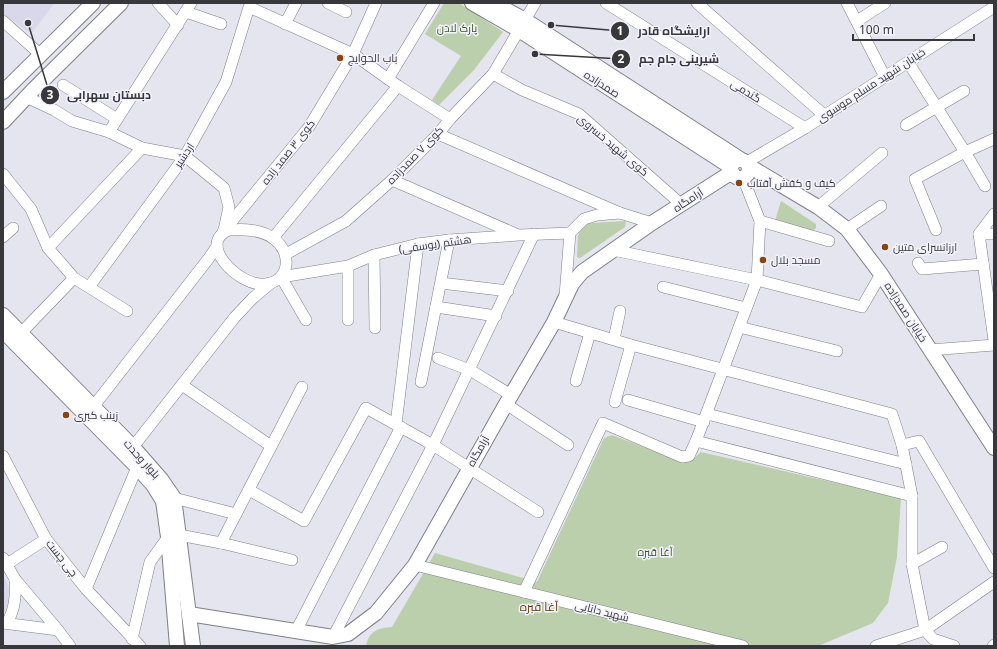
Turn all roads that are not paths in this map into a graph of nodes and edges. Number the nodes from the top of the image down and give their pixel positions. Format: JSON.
{"nodes":[{"id":1,"x":93,"y":3,"type":"edge"},
{"id":2,"x":121,"y":3,"type":"edge"},
{"id":3,"x":158,"y":3,"type":"edge"},
{"id":4,"x":296,"y":3,"type":"edge"},
{"id":5,"x":328,"y":3,"type":"edge"},
{"id":6,"x":376,"y":3,"type":"edge"},
{"id":7,"x":434,"y":3,"type":"edge"},
{"id":8,"x":472,"y":3,"type":"edge"},
{"id":9,"x":494,"y":3,"type":"edge"},
{"id":10,"x":535,"y":3,"type":"edge"},
{"id":11,"x":606,"y":3,"type":"edge"},
{"id":12,"x":697,"y":3,"type":"edge"},
{"id":13,"x":847,"y":3,"type":"edge"},
{"id":14,"x":885,"y":3,"type":"edge"},
{"id":15,"x":188,"y":7,"type":"edge"},
{"id":16,"x":994,"y":7,"type":"edge"},
{"id":17,"x":346,"y":12,"type":"dead end"},
{"id":18,"x":3,"y":21,"type":"edge"},
{"id":19,"x":857,"y":21,"type":"junction"},
{"id":20,"x":221,"y":24,"type":"dead end"},
{"id":21,"x":285,"y":24,"type":"junction"},
{"id":22,"x":178,"y":25,"type":"junction"},
{"id":23,"x":522,"y":25,"type":"junction"},
{"id":24,"x":353,"y":54,"type":"junction"},
{"id":25,"x":41,"y":55,"type":"junction"},
{"id":26,"x":908,"y":62,"type":"junction"},
{"id":27,"x":493,"y":74,"type":"junction"},
{"id":28,"x":19,"y":77,"type":"junction"},
{"id":29,"x":885,"y":77,"type":"junction"},
{"id":30,"x":388,"y":79,"type":"junction"},
{"id":31,"x":63,"y":85,"type":"dead end"},
{"id":32,"x":398,"y":86,"type":"junction"},
{"id":33,"x":964,"y":91,"type":"dead end"},
{"id":34,"x":3,"y":92,"type":"edge"},
{"id":35,"x":29,"y":94,"type":"junction"},
{"id":36,"x":936,"y":108,"type":"junction"},
{"id":37,"x":824,"y":115,"type":"junction"},
{"id":38,"x":450,"y":118,"type":"junction"},
{"id":39,"x":117,"y":119,"type":"junction"},
{"id":40,"x":3,"y":122,"type":"edge"},
{"id":41,"x":906,"y":125,"type":"dead end"},
{"id":42,"x":805,"y":128,"type":"junction"},
{"id":43,"x":109,"y":132,"type":"junction"},
{"id":44,"x":438,"y":134,"type":"junction"},
{"id":45,"x":994,"y":139,"type":"edge"},
{"id":46,"x":142,"y":148,"type":"junction"},
{"id":47,"x":965,"y":152,"type":"junction"},
{"id":48,"x":882,"y":153,"type":"dead end"},
{"id":49,"x":185,"y":156,"type":"junction"},
{"id":50,"x":741,"y":169,"type":"junction"},
{"id":51,"x":3,"y":174,"type":"edge"},
{"id":52,"x":392,"y":180,"type":"junction"},
{"id":53,"x":985,"y":186,"type":"dead end"},
{"id":54,"x":798,"y":195,"type":"joint"},
{"id":55,"x":682,"y":205,"type":"junction"},
{"id":56,"x":881,"y":206,"type":"dead end"},
{"id":57,"x":818,"y":207,"type":"junction"},
{"id":58,"x":620,"y":213,"type":"junction"},
{"id":59,"x":994,"y":214,"type":"edge"},
{"id":60,"x":760,"y":221,"type":"junction"},
{"id":61,"x":652,"y":224,"type":"junction"},
{"id":62,"x":13,"y":228,"type":"dead end"},
{"id":63,"x":847,"y":229,"type":"junction"},
{"id":64,"x":936,"y":230,"type":"dead end"},
{"id":65,"x":223,"y":232,"type":"junction"},
{"id":66,"x":570,"y":233,"type":"junction"},
{"id":67,"x":534,"y":234,"type":"junction"},
{"id":68,"x":979,"y":234,"type":"junction"},
{"id":69,"x":994,"y":234,"type":"edge"},
{"id":70,"x":519,"y":235,"type":"junction"},
{"id":71,"x":3,"y":237,"type":"edge"},
{"id":72,"x":273,"y":238,"type":"junction"},
{"id":73,"x":449,"y":240,"type":"junction"},
{"id":74,"x":829,"y":241,"type":"dead end"},
{"id":75,"x":418,"y":244,"type":"junction"},
{"id":76,"x":217,"y":246,"type":"junction"},
{"id":77,"x":48,"y":248,"type":"junction"},
{"id":78,"x":613,"y":250,"type":"junction"},
{"id":79,"x":286,"y":254,"type":"junction"},
{"id":80,"x":374,"y":255,"type":"junction"},
{"id":81,"x":918,"y":263,"type":"dead end"},
{"id":82,"x":983,"y":264,"type":"junction"},
{"id":83,"x":348,"y":266,"type":"junction"},
{"id":84,"x":881,"y":274,"type":"junction"},
{"id":85,"x":74,"y":278,"type":"junction"},
{"id":86,"x":276,"y":280,"type":"junction"},
{"id":87,"x":757,"y":280,"type":"junction"},
{"id":88,"x":441,"y":283,"type":"junction"},
{"id":89,"x":990,"y":285,"type":"edge"},
{"id":90,"x":88,"y":287,"type":"junction"},
{"id":91,"x":663,"y":287,"type":"dead end"},
{"id":92,"x":508,"y":291,"type":"junction"},
{"id":93,"x":564,"y":299,"type":"junction"},
{"id":94,"x":436,"y":307,"type":"junction"},
{"id":95,"x":746,"y":308,"type":"junction"},
{"id":96,"x":127,"y":311,"type":"dead end"},
{"id":97,"x":620,"y":311,"type":"dead end"},
{"id":98,"x":3,"y":315,"type":"edge"},
{"id":99,"x":496,"y":316,"type":"junction"},
{"id":100,"x":306,"y":320,"type":"dead end"},
{"id":101,"x":348,"y":320,"type":"dead end"},
{"id":102,"x":554,"y":322,"type":"junction"},
{"id":103,"x":739,"y":327,"type":"junction"},
{"id":104,"x":375,"y":328,"type":"dead end"},
{"id":105,"x":3,"y":331,"type":"edge"},
{"id":106,"x":590,"y":333,"type":"junction"},
{"id":107,"x":17,"y":337,"type":"junction"},
{"id":108,"x":614,"y":339,"type":"junction"},
{"id":109,"x":994,"y":340,"type":"edge"},
{"id":110,"x":631,"y":345,"type":"junction"},
{"id":111,"x":994,"y":345,"type":"edge"},
{"id":112,"x":930,"y":350,"type":"junction"},
{"id":113,"x":836,"y":352,"type":"dead end"},
{"id":114,"x":438,"y":358,"type":"dead end"},
{"id":115,"x":723,"y":369,"type":"junction"},
{"id":116,"x":470,"y":370,"type":"junction"},
{"id":117,"x":421,"y":382,"type":"dead end"},
{"id":118,"x":576,"y":382,"type":"dead end"},
{"id":119,"x":182,"y":385,"type":"junction"},
{"id":120,"x":302,"y":387,"type":"dead end"},
{"id":121,"x":508,"y":399,"type":"junction"},
{"id":122,"x":628,"y":400,"type":"dead end"},
{"id":123,"x":615,"y":402,"type":"dead end"},
{"id":124,"x":89,"y":411,"type":"junction"},
{"id":125,"x":705,"y":418,"type":"junction"},
{"id":126,"x":399,"y":425,"type":"junction"},
{"id":127,"x":696,"y":441,"type":"junction"},
{"id":128,"x":433,"y":445,"type":"junction"},
{"id":129,"x":568,"y":445,"type":"dead end"},
{"id":130,"x":902,"y":445,"type":"junction"},
{"id":131,"x":271,"y":446,"type":"junction"},
{"id":132,"x":994,"y":448,"type":"edge"},
{"id":133,"x":129,"y":452,"type":"junction"},
{"id":134,"x":3,"y":456,"type":"edge"},
{"id":135,"x":140,"y":463,"type":"junction"},
{"id":136,"x":906,"y":464,"type":"junction"},
{"id":137,"x":469,"y":467,"type":"junction"},
{"id":138,"x":249,"y":490,"type":"junction"},
{"id":139,"x":912,"y":496,"type":"junction"},
{"id":140,"x":174,"y":498,"type":"junction"},
{"id":141,"x":538,"y":512,"type":"dead end"},
{"id":142,"x":236,"y":514,"type":"junction"},
{"id":143,"x":174,"y":536,"type":"junction"},
{"id":144,"x":46,"y":539,"type":"junction"},
{"id":145,"x":221,"y":543,"type":"junction"},
{"id":146,"x":942,"y":547,"type":"dead end"},
{"id":147,"x":292,"y":560,"type":"dead end"},
{"id":148,"x":5,"y":561,"type":"edge"},
{"id":149,"x":912,"y":564,"type":"junction"},
{"id":150,"x":415,"y":565,"type":"junction"},
{"id":151,"x":994,"y":568,"type":"edge"},
{"id":152,"x":15,"y":579,"type":"junction"},
{"id":153,"x":994,"y":582,"type":"edge"},
{"id":154,"x":86,"y":589,"type":"junction"},
{"id":155,"x":524,"y":592,"type":"junction"},
{"id":156,"x":189,"y":614,"type":"junction"},
{"id":157,"x":5,"y":623,"type":"edge"},
{"id":158,"x":58,"y":630,"type":"junction"},
{"id":159,"x":925,"y":630,"type":"junction"},
{"id":160,"x":296,"y":631,"type":"junction"},
{"id":161,"x":333,"y":637,"type":"junction"},
{"id":162,"x":136,"y":642,"type":"edge"},
{"id":163,"x":901,"y":642,"type":"edge"},
{"id":164,"x":70,"y":646,"type":"edge"},
{"id":165,"x":177,"y":646,"type":"edge"},
{"id":166,"x":194,"y":646,"type":"edge"},
{"id":167,"x":743,"y":646,"type":"edge"},
{"id":168,"x":876,"y":646,"type":"edge"},
{"id":169,"x":954,"y":646,"type":"edge"}],
"edges":[{"from":1,"to":25,"type":"main road"},
{"from":2,"to":35,"type":"main road"},
{"from":3,"to":22,"type":"street"},
{"from":4,"to":21,"type":"street"},
{"from":5,"to":17,"type":"street"},
{"from":6,"to":24,"type":"street","name":"کوی ۳ صمد زاده"},
{"from":7,"to":30,"type":"street"},
{"from":8,"to":23,"type":"main road","name":"صمدزاده"},
{"from":9,"to":23,"type":"main road","name":"صمدزاده"},
{"from":10,"to":23,"type":"street","name":"کوی ۷ صمدزاده"},
{"from":11,"to":42,"type":"street","name":"گندمی"},
{"from":12,"to":37,"type":"street"},
{"from":13,"to":19,"type":"street"},
{"from":14,"to":19,"type":"street"},
{"from":15,"to":20,"type":"street"},
{"from":15,"to":22,"type":"street"},
{"from":16,"to":26,"type":"street","name":"خیابان شهید مسلم موسوی"},
{"from":18,"to":25,"type":"street"},
{"from":19,"to":29,"type":"street"},
{"from":21,"to":24,"type":"street"},
{"from":21,"to":49,"type":"street","name":"اردشیر"},
{"from":22,"to":39,"type":"street"},
{"from":23,"to":27,"type":"street","name":"کوی ۷ صمدزاده"},
{"from":23,"to":50,"type":"main road","name":"صمدزاده"},
{"from":24,"to":30,"type":"street"},
{"from":24,"to":65,"type":"street","name":"کوی ۳ صمد زاده"},
{"from":25,"to":28,"type":"main road"},
{"from":26,"to":29,"type":"street","name":"خیابان شهید مسلم موسوی"},
{"from":26,"to":36,"type":"street"},
{"from":27,"to":38,"type":"street","name":"کوی ۷ صمدزاده"},
{"from":27,"to":55,"type":"street","name":"کوی شهید خسروی"},
{"from":28,"to":34,"type":"main road"},
{"from":28,"to":35,"type":"main road"},
{"from":29,"to":37,"type":"street","name":"خیابان شهید مسلم موسوی"},
{"from":30,"to":32,"type":"street"},
{"from":31,"to":39,"type":"street"},
{"from":32,"to":38,"type":"street"},
{"from":32,"to":72,"type":"street"},
{"from":33,"to":36,"type":"street"},
{"from":35,"to":40,"type":"main road"},
{"from":35,"to":43,"type":"street"},
{"from":36,"to":41,"type":"street"},
{"from":36,"to":47,"type":"street"},
{"from":37,"to":42,"type":"street","name":"خیابان شهید مسلم موسوی"},
{"from":38,"to":44,"type":"street","name":"کوی ۷ صمدزاده"},
{"from":39,"to":43,"type":"street"},
{"from":42,"to":50,"type":"street","name":"خیابان شهید مسلم موسوی"},
{"from":43,"to":46,"type":"street"},
{"from":44,"to":52,"type":"street","name":"کوی ۷ صمدزاده"},
{"from":44,"to":58,"type":"street"},
{"from":45,"to":47,"type":"street"},
{"from":46,"to":49,"type":"street"},
{"from":46,"to":77,"type":"street"},
{"from":47,"to":53,"type":"street"},
{"from":47,"to":64,"type":"street"},
{"from":48,"to":57,"type":"street"},
{"from":49,"to":65,"type":"street"},
{"from":49,"to":90,"type":"street","name":"اردشیر"},
{"from":50,"to":54,"type":"main road","name":"صمدزاده"},
{"from":50,"to":55,"type":"main road","name":"آرامگاه"},
{"from":50,"to":60,"type":"street"},
{"from":51,"to":77,"type":"street"},
{"from":52,"to":70,"type":"street"},
{"from":52,"to":79,"type":"street","name":"کوی ۷ صمدزاده"},
{"from":54,"to":57,"type":"main road","name":"خیابان صمدزاده"},
{"from":55,"to":61,"type":"main road","name":"آرامگاه"},
{"from":56,"to":63,"type":"street"},
{"from":57,"to":63,"type":"main road","name":"خیابان صمدزاده"},
{"from":58,"to":61,"type":"street"},
{"from":58,"to":66,"type":"street"},
{"from":59,"to":68,"type":"street"},
{"from":60,"to":74,"type":"street"},
{"from":60,"to":87,"type":"street"},
{"from":61,"to":78,"type":"main road","name":"آرامگاه"},
{"from":62,"to":71,"type":"street"},
{"from":63,"to":84,"type":"main road","name":"خیابان صمدزاده"},
{"from":65,"to":72,"type":"street"},
{"from":65,"to":76,"type":"street"},
{"from":66,"to":67,"type":"street","name":"هشتم (یوسفی)"},
{"from":66,"to":93,"type":"street"},
{"from":67,"to":70,"type":"street","name":"هشتم (یوسفی)"},
{"from":67,"to":92,"type":"street"},
{"from":68,"to":69,"type":"street"},
{"from":68,"to":82,"type":"street"},
{"from":70,"to":73,"type":"street","name":"هشتم (یوسفی)"},
{"from":72,"to":79,"type":"street"},
{"from":73,"to":75,"type":"street","name":"هشتم (یوسفی)"},
{"from":73,"to":88,"type":"street"},
{"from":75,"to":80,"type":"street","name":"هشتم (یوسفی)"},
{"from":75,"to":126,"type":"street"},
{"from":76,"to":86,"type":"street"},
{"from":76,"to":124,"type":"street"},
{"from":77,"to":85,"type":"street"},
{"from":78,"to":87,"type":"street"},
{"from":78,"to":93,"type":"main road","name":"آرامگاه"},
{"from":79,"to":86,"type":"street"},
{"from":80,"to":83,"type":"street","name":"هشتم (یوسفی)"},
{"from":80,"to":104,"type":"street"},
{"from":81,"to":82,"type":"street"},
{"from":82,"to":89,"type":"street"},
{"from":83,"to":86,"type":"street","name":"هشتم (یوسفی)"},
{"from":83,"to":101,"type":"street"},
{"from":84,"to":87,"type":"street"},
{"from":84,"to":112,"type":"main road","name":"خیابان صمدزاده"},
{"from":85,"to":90,"type":"street"},
{"from":85,"to":107,"type":"street"},
{"from":86,"to":100,"type":"street"},
{"from":86,"to":119,"type":"street","name":"هشتم (یوسفی)"},
{"from":87,"to":95,"type":"street"},
{"from":88,"to":92,"type":"street"},
{"from":88,"to":94,"type":"street"},
{"from":89,"to":109,"type":"street"},
{"from":90,"to":96,"type":"street"},
{"from":91,"to":95,"type":"street"},
{"from":92,"to":99,"type":"street"},
{"from":93,"to":102,"type":"main road","name":"آرامگاه"},
{"from":94,"to":99,"type":"street"},
{"from":94,"to":117,"type":"street"},
{"from":95,"to":103,"type":"street"},
{"from":97,"to":108,"type":"street"},
{"from":98,"to":107,"type":"main road","name":"بلوار وحدت"},
{"from":99,"to":116,"type":"street"},
{"from":102,"to":106,"type":"street"},
{"from":102,"to":121,"type":"main road","name":"آرامگاه"},
{"from":103,"to":113,"type":"street"},
{"from":103,"to":115,"type":"street"},
{"from":105,"to":107,"type":"main road","name":"بلوار وحدت"},
{"from":106,"to":108,"type":"street"},
{"from":106,"to":118,"type":"street"},
{"from":107,"to":124,"type":"main road","name":"بلوار وحدت"},
{"from":108,"to":110,"type":"street"},
{"from":110,"to":115,"type":"street"},
{"from":110,"to":123,"type":"street"},
{"from":111,"to":112,"type":"street"},
{"from":112,"to":132,"type":"main road","name":"خیابان صمدزاده"},
{"from":114,"to":116,"type":"street"},
{"from":115,"to":125,"type":"street"},
{"from":115,"to":130,"type":"street"},
{"from":116,"to":121,"type":"street"},
{"from":116,"to":128,"type":"street"},
{"from":119,"to":131,"type":"street"},
{"from":119,"to":133,"type":"street","name":"هشتم (یوسفی)"},
{"from":120,"to":131,"type":"street"},
{"from":121,"to":129,"type":"street"},
{"from":121,"to":137,"type":"main road","name":"آرامگاه"},
{"from":122,"to":125,"type":"street"},
{"from":124,"to":133,"type":"main road","name":"بلوار وحدت"},
{"from":125,"to":127,"type":"street"},
{"from":125,"to":136,"type":"street"},
{"from":126,"to":128,"type":"street"},
{"from":126,"to":138,"type":"street"},
{"from":126,"to":160,"type":"street"},
{"from":127,"to":139,"type":"street"},
{"from":127,"to":155,"type":"street"},
{"from":128,"to":137,"type":"street"},
{"from":128,"to":161,"type":"street"},
{"from":130,"to":136,"type":"street"},
{"from":130,"to":151,"type":"street"},
{"from":131,"to":138,"type":"street"},
{"from":133,"to":135,"type":"main road","name":"بلوار وحدت"},
{"from":134,"to":144,"type":"street","name":"چی چست"},
{"from":135,"to":140,"type":"main road","name":"بلوار وحدت"},
{"from":135,"to":143,"type":"main road","name":"بلوار وحدت"},
{"from":135,"to":154,"type":"street"},
{"from":136,"to":139,"type":"street"},
{"from":137,"to":141,"type":"street"},
{"from":137,"to":150,"type":"main road","name":"آرامگاه"},
{"from":138,"to":142,"type":"street"},
{"from":139,"to":149,"type":"street"},
{"from":140,"to":142,"type":"street"},
{"from":140,"to":143,"type":"main road","name":"بلوار وحدت"},
{"from":142,"to":145,"type":"street"},
{"from":143,"to":145,"type":"street"},
{"from":143,"to":156,"type":"main road","name":"بلوار وحدت"},
{"from":143,"to":162,"type":"street"},
{"from":143,"to":165,"type":"main road","name":"بلوار وحدت"},
{"from":144,"to":148,"type":"street"},
{"from":144,"to":154,"type":"street","name":"چی چست"},
{"from":145,"to":147,"type":"street"},
{"from":146,"to":149,"type":"street"},
{"from":148,"to":152,"type":"street"},
{"from":149,"to":159,"type":"street"},
{"from":150,"to":155,"type":"street","name":"شهید دانایی"},
{"from":150,"to":161,"type":"main road","name":"آرامگاه"},
{"from":152,"to":157,"type":"street"},
{"from":152,"to":158,"type":"street"},
{"from":153,"to":159,"type":"street"},
{"from":154,"to":162,"type":"street","name":"چی چست"},
{"from":155,"to":167,"type":"street","name":"شهید دانایی"},
{"from":156,"to":160,"type":"main road","name":"آرامگاه"},
{"from":156,"to":166,"type":"main road","name":"بلوار وحدت"},
{"from":157,"to":158,"type":"street"},
{"from":158,"to":164,"type":"street"},
{"from":159,"to":163,"type":"street"},
{"from":159,"to":169,"type":"street"},
{"from":160,"to":161,"type":"main road","name":"آرامگاه"},
{"from":163,"to":168,"type":"street"}]}
